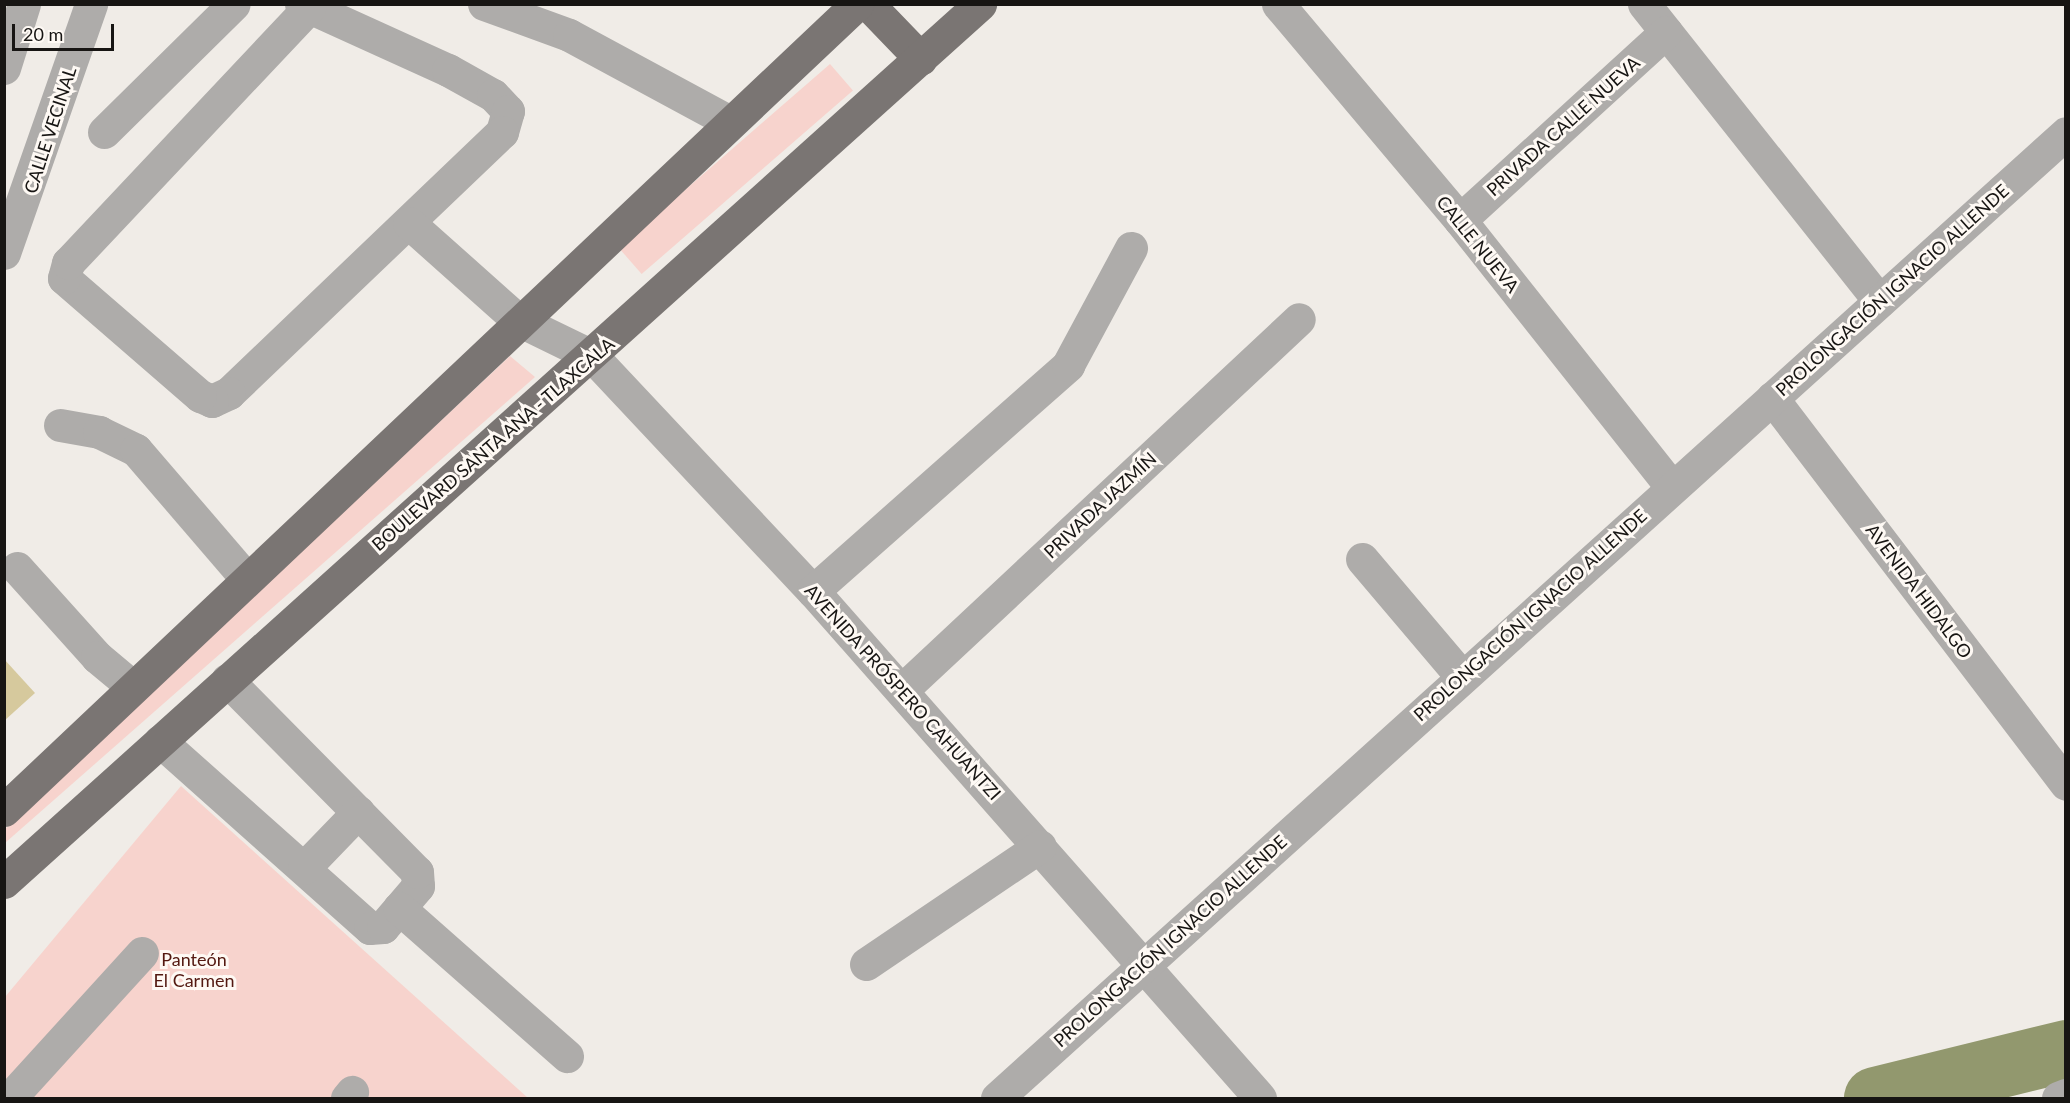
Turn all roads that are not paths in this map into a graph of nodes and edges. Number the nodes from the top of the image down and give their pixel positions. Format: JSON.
{"nodes":[{"id":1,"x":24,"y":4,"type":"edge"},
{"id":2,"x":91,"y":4,"type":"edge"},
{"id":3,"x":234,"y":4,"type":"edge"},
{"id":4,"x":484,"y":4,"type":"edge"},
{"id":5,"x":857,"y":4,"type":"edge"},
{"id":6,"x":868,"y":4,"type":"edge"},
{"id":7,"x":980,"y":4,"type":"edge"},
{"id":8,"x":1278,"y":4,"type":"edge"},
{"id":9,"x":1644,"y":4,"type":"edge"},
{"id":10,"x":305,"y":6,"type":"edge"},
{"id":11,"x":1666,"y":32,"type":"junction"},
{"id":12,"x":921,"y":58,"type":"junction"},
{"id":13,"x":4,"y":68,"type":"edge"},
{"id":14,"x":730,"y":122,"type":"junction"},
{"id":15,"x":104,"y":132,"type":"dead end"},
{"id":16,"x":2066,"y":133,"type":"edge"},
{"id":17,"x":15,"y":199,"type":"edge"},
{"id":18,"x":1460,"y":220,"type":"junction"},
{"id":19,"x":409,"y":223,"type":"junction"},
{"id":20,"x":1131,"y":248,"type":"dead end"},
{"id":21,"x":4,"y":253,"type":"edge"},
{"id":22,"x":1879,"y":301,"type":"junction"},
{"id":23,"x":1299,"y":319,"type":"dead end"},
{"id":24,"x":518,"y":320,"type":"junction"},
{"id":25,"x":592,"y":356,"type":"junction"},
{"id":26,"x":1772,"y":398,"type":"junction"},
{"id":27,"x":60,"y":425,"type":"dead end"},
{"id":28,"x":1672,"y":487,"type":"junction"},
{"id":29,"x":1362,"y":559,"type":"dead end"},
{"id":30,"x":17,"y":568,"type":"dead end"},
{"id":31,"x":246,"y":578,"type":"junction"},
{"id":32,"x":813,"y":591,"type":"junction"},
{"id":33,"x":1462,"y":677,"type":"junction"},
{"id":34,"x":227,"y":680,"type":"junction"},
{"id":35,"x":133,"y":687,"type":"junction"},
{"id":36,"x":902,"y":690,"type":"junction"},
{"id":37,"x":160,"y":741,"type":"junction"},
{"id":38,"x":2066,"y":784,"type":"edge"},
{"id":39,"x":4,"y":810,"type":"edge"},
{"id":40,"x":358,"y":812,"type":"junction"},
{"id":41,"x":1040,"y":846,"type":"junction"},
{"id":42,"x":304,"y":868,"type":"junction"},
{"id":43,"x":4,"y":882,"type":"edge"},
{"id":44,"x":399,"y":908,"type":"junction"},
{"id":45,"x":142,"y":953,"type":"dead end"},
{"id":46,"x":1144,"y":963,"type":"junction"},
{"id":47,"x":866,"y":964,"type":"dead end"},
{"id":48,"x":567,"y":1056,"type":"dead end"},
{"id":49,"x":2066,"y":1095,"type":"edge"},
{"id":50,"x":10,"y":1098,"type":"edge"},
{"id":51,"x":997,"y":1098,"type":"edge"},
{"id":52,"x":1260,"y":1098,"type":"edge"},
{"id":53,"x":2058,"y":1098,"type":"edge"}],
"edges":[{"from":1,"to":13,"type":"street"},
{"from":2,"to":17,"type":"street","name":"CALLE VECINAL"},
{"from":3,"to":15,"type":"street"},
{"from":4,"to":14,"type":"street"},
{"from":5,"to":14,"type":"main road"},
{"from":6,"to":12,"type":"main road"},
{"from":7,"to":12,"type":"main road","name":"BOULEVARD SANTA ANA - TLAXCALA"},
{"from":8,"to":18,"type":"street","name":"CALLE NUEVA"},
{"from":9,"to":11,"type":"street"},
{"from":10,"to":19,"type":"street"},
{"from":10,"to":19,"type":"street"},
{"from":11,"to":18,"type":"street","name":"PRIVADA CALLE NUEVA"},
{"from":11,"to":22,"type":"street"},
{"from":12,"to":25,"type":"main road","name":"BOULEVARD SANTA ANA - TLAXCALA"},
{"from":14,"to":24,"type":"main road"},
{"from":16,"to":22,"type":"street","name":"PROLONGACIÓN IGNACIO ALLENDE"},
{"from":17,"to":21,"type":"street","name":"CALLE VECINAL"},
{"from":18,"to":28,"type":"street","name":"CALLE NUEVA"},
{"from":19,"to":24,"type":"street","name":"AVENIDA PRÓSPERO CAHUANTZI"},
{"from":20,"to":32,"type":"street"},
{"from":22,"to":26,"type":"street","name":"PROLONGACIÓN IGNACIO ALLENDE"},
{"from":23,"to":36,"type":"street","name":"PRIVADA JAZMÍN"},
{"from":24,"to":25,"type":"street","name":"AVENIDA PRÓSPERO CAHUANTZI"},
{"from":24,"to":31,"type":"main road"},
{"from":25,"to":32,"type":"street","name":"AVENIDA PRÓSPERO CAHUANTZI"},
{"from":25,"to":34,"type":"main road","name":"BOULEVARD SANTA ANA - TLAXCALA"},
{"from":26,"to":28,"type":"street","name":"PROLONGACIÓN IGNACIO ALLENDE"},
{"from":26,"to":38,"type":"street","name":"AVENIDA HIDALGO"},
{"from":27,"to":31,"type":"street"},
{"from":28,"to":33,"type":"street","name":"PROLONGACIÓN IGNACIO ALLENDE"},
{"from":29,"to":33,"type":"street"},
{"from":30,"to":35,"type":"street"},
{"from":31,"to":35,"type":"main road"},
{"from":32,"to":36,"type":"street","name":"AVENIDA PRÓSPERO CAHUANTZI"},
{"from":33,"to":46,"type":"street","name":"PROLONGACIÓN IGNACIO ALLENDE"},
{"from":34,"to":37,"type":"main road","name":"BOULEVARD SANTA ANA - TLAXCALA"},
{"from":34,"to":40,"type":"street"},
{"from":35,"to":39,"type":"main road"},
{"from":36,"to":41,"type":"street","name":"AVENIDA PRÓSPERO CAHUANTZI"},
{"from":37,"to":42,"type":"street"},
{"from":37,"to":43,"type":"main road","name":"BOULEVARD SANTA ANA - TLAXCALA"},
{"from":40,"to":42,"type":"street"},
{"from":40,"to":44,"type":"street"},
{"from":41,"to":46,"type":"street","name":"AVENIDA PRÓSPERO CAHUANTZI"},
{"from":41,"to":47,"type":"street"},
{"from":42,"to":44,"type":"street"},
{"from":44,"to":48,"type":"street"},
{"from":45,"to":50,"type":"street"},
{"from":46,"to":51,"type":"street","name":"PROLONGACIÓN IGNACIO ALLENDE"},
{"from":46,"to":52,"type":"street","name":"AVENIDA PRÓSPERO CAHUANTZI"},
{"from":49,"to":53,"type":"street"}]}
